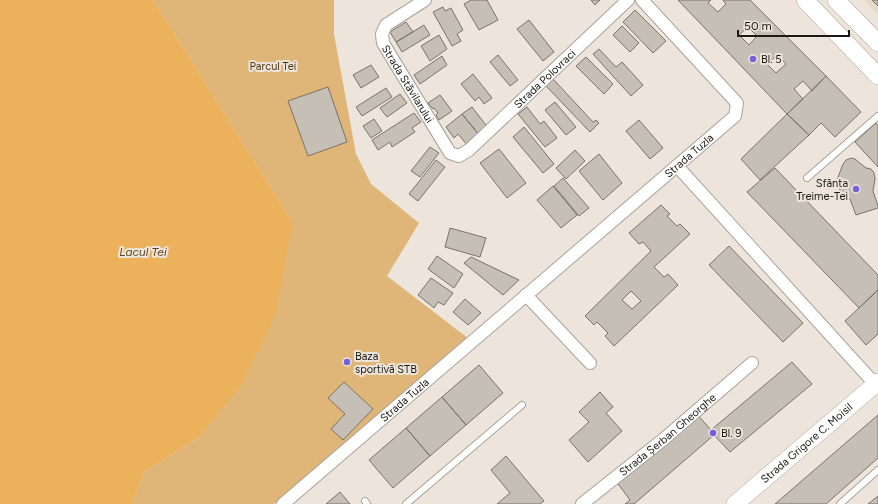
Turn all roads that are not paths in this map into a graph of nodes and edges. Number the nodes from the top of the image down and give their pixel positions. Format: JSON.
{"nodes":[{"id":1,"x":425,"y":0,"type":"edge"},
{"id":2,"x":628,"y":0,"type":"edge"},
{"id":3,"x":642,"y":0,"type":"edge"},
{"id":4,"x":804,"y":0,"type":"edge"},
{"id":5,"x":836,"y":0,"type":"edge"},
{"id":6,"x":878,"y":43,"type":"edge"},
{"id":7,"x":878,"y":76,"type":"edge"},
{"id":8,"x":878,"y":116,"type":"edge"},
{"id":9,"x":459,"y":156,"type":"joint"},
{"id":10,"x":677,"y":166,"type":"junction"},
{"id":11,"x":807,"y":178,"type":"dead end"},
{"id":12,"x":526,"y":295,"type":"junction"},
{"id":13,"x":590,"y":363,"type":"dead end"},
{"id":14,"x":752,"y":363,"type":"dead end"},
{"id":15,"x":876,"y":383,"type":"edge"},
{"id":16,"x":522,"y":404,"type":"dead end"},
{"id":17,"x":878,"y":470,"type":"edge"},
{"id":18,"x":283,"y":504,"type":"edge"},
{"id":19,"x":406,"y":504,"type":"edge"},
{"id":20,"x":582,"y":504,"type":"edge"},
{"id":21,"x":735,"y":504,"type":"edge"},
{"id":22,"x":840,"y":504,"type":"edge"}],
"edges":[{"from":1,"to":9,"type":"street","name":"Strada Stăvilarului"},
{"from":2,"to":9,"type":"street","name":"Strada Polovraci"},
{"from":3,"to":10,"type":"street","name":"Strada Tuzla"},
{"from":4,"to":7,"type":"street"},
{"from":5,"to":6,"type":"street"},
{"from":8,"to":11,"type":"lane"},
{"from":10,"to":12,"type":"street","name":"Strada Tuzla"},
{"from":10,"to":15,"type":"street"},
{"from":12,"to":13,"type":"street"},
{"from":12,"to":18,"type":"street","name":"Strada Tuzla"},
{"from":14,"to":20,"type":"street","name":"Strada Șerban Gheorghe"},
{"from":15,"to":21,"type":"street","name":"Strada Grigore C. Moisil"},
{"from":16,"to":19,"type":"lane"},
{"from":17,"to":22,"type":"lane"}]}
